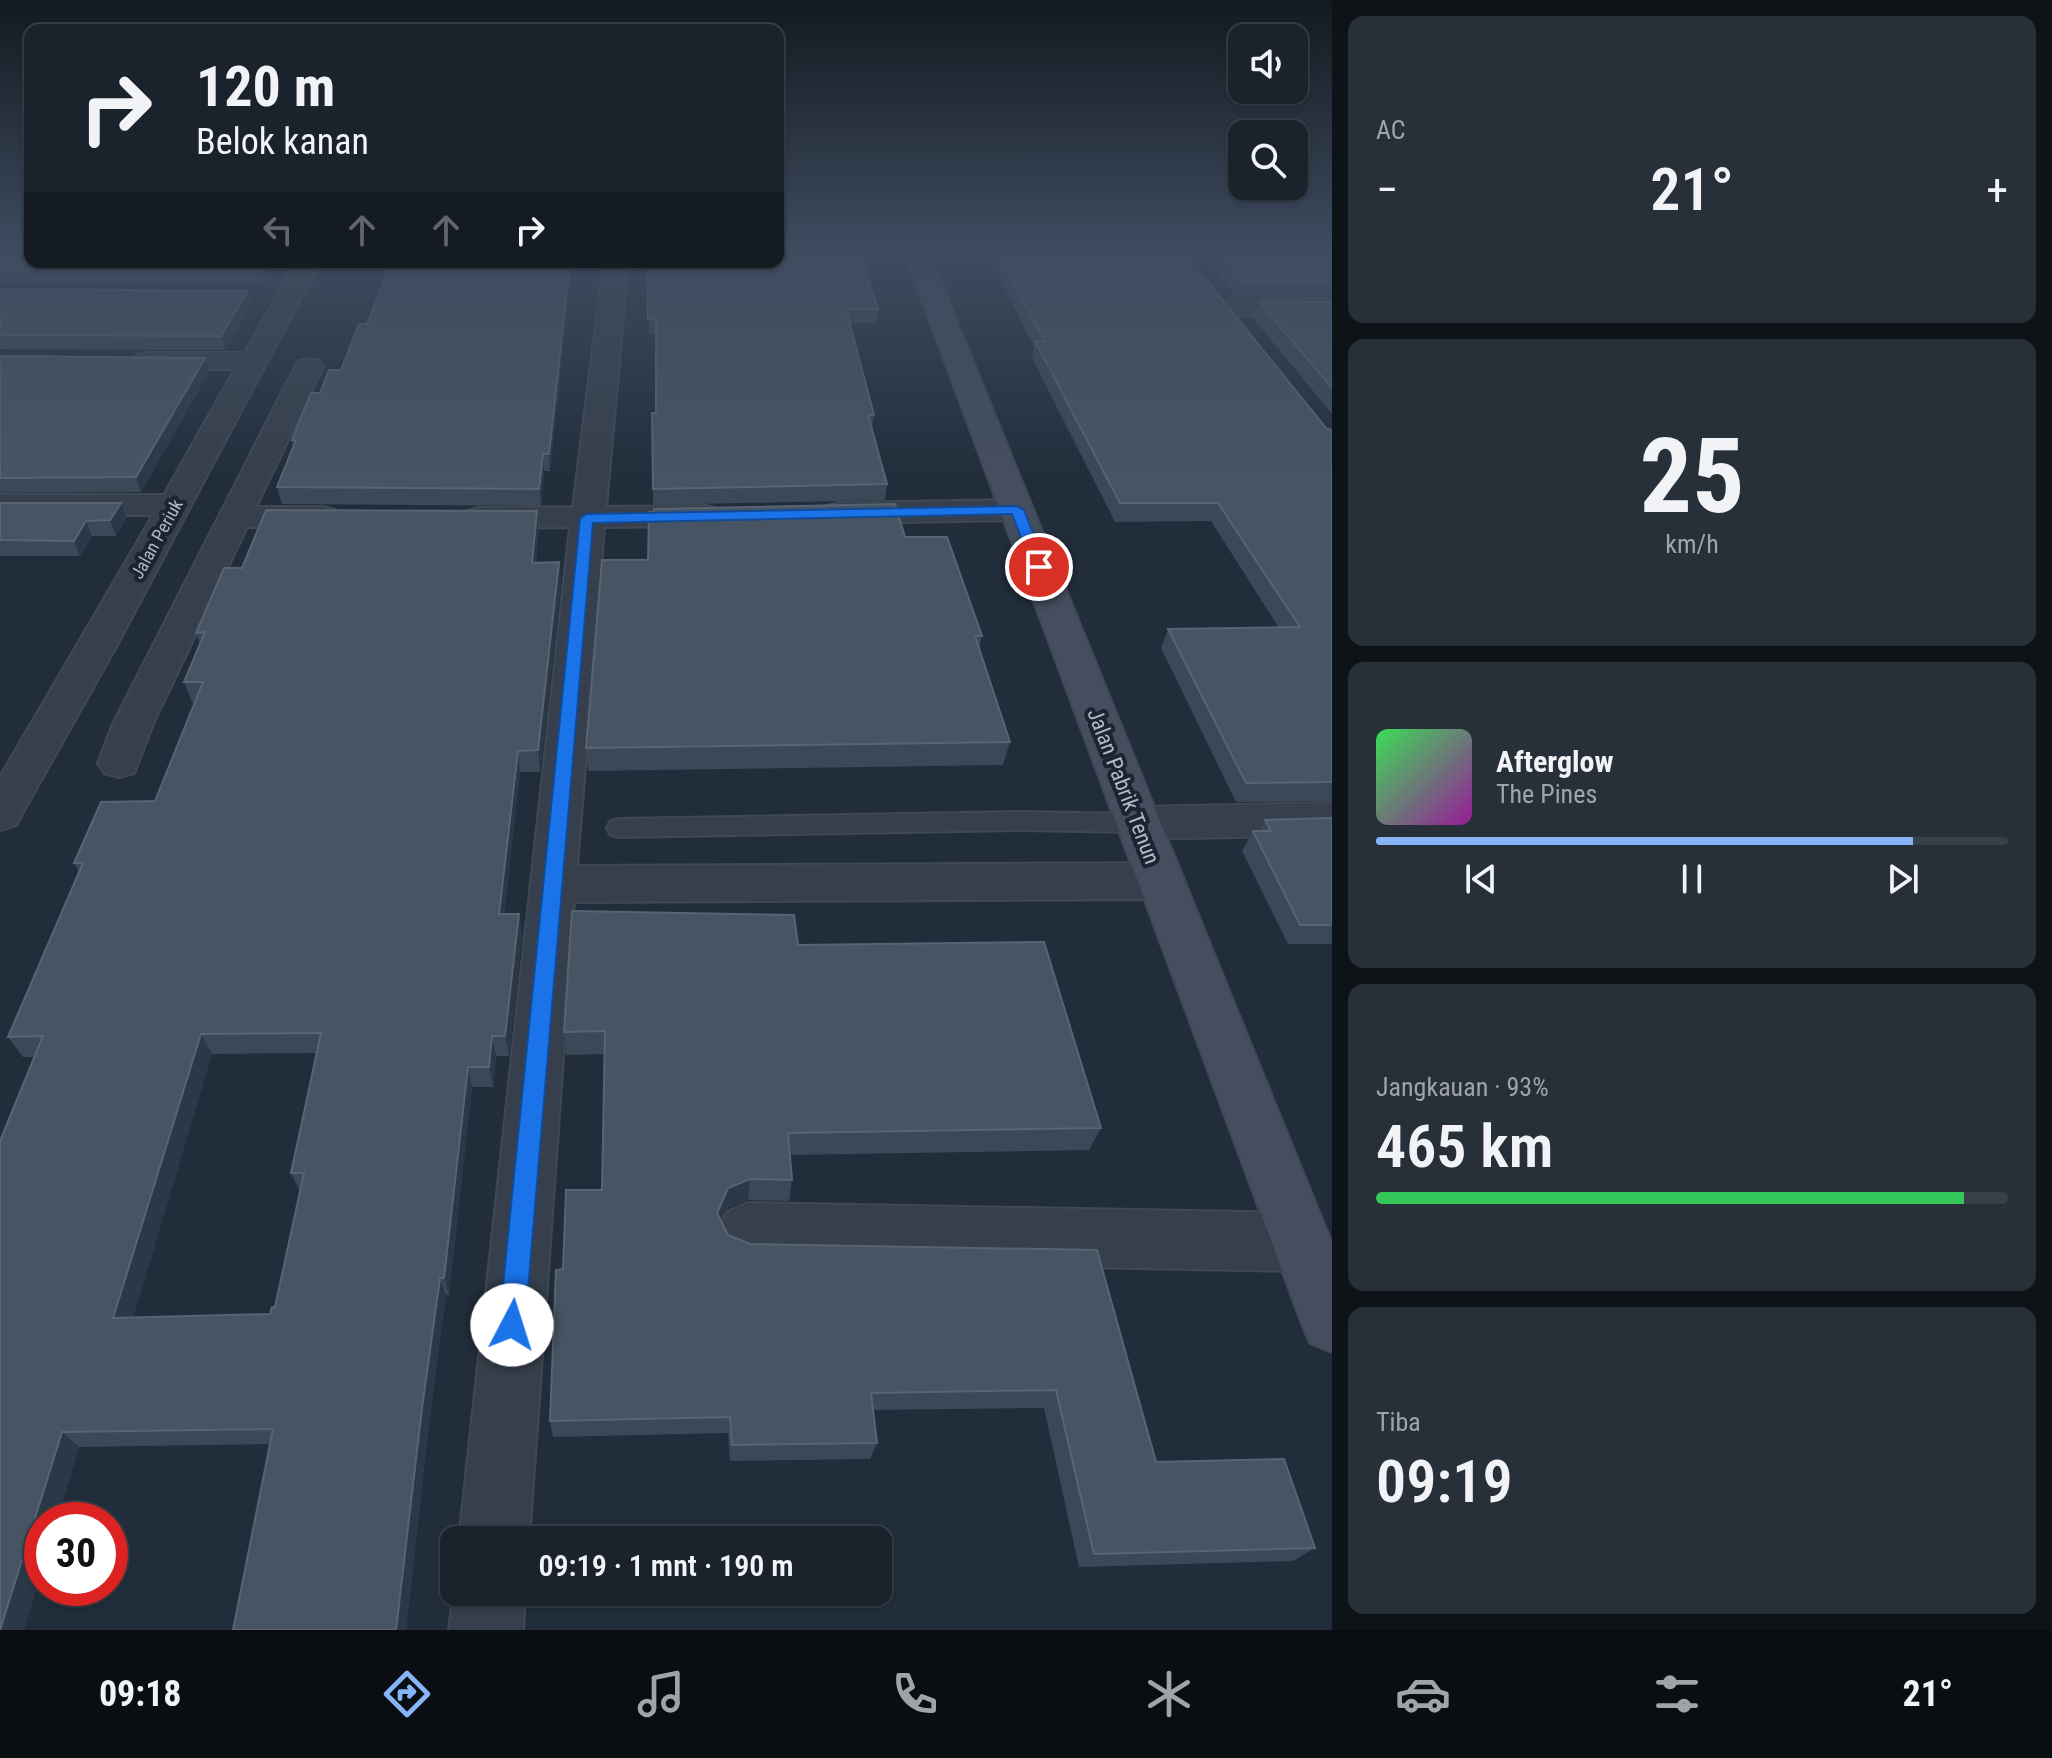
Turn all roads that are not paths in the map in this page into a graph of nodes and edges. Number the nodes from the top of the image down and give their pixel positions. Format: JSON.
{"nodes":[{"id":1,"x":265,"y":327,"type":"edge"},
{"id":2,"x":608,"y":327,"type":"edge"},
{"id":3,"x":946,"y":327,"type":"edge"},
{"id":4,"x":1243,"y":327,"type":"edge"},
{"id":5,"x":1246,"y":331,"type":"edge"},
{"id":6,"x":117,"y":360,"type":"edge"},
{"id":7,"x":253,"y":361,"type":"junction"},
{"id":8,"x":309,"y":367,"type":"dead end"},
{"id":9,"x":0,"y":505,"type":"edge"},
{"id":10,"x":176,"y":505,"type":"junction"},
{"id":11,"x":1017,"y":510,"type":"junction"},
{"id":12,"x":805,"y":514,"type":"edge"},
{"id":13,"x":743,"y":515,"type":"edge"},
{"id":14,"x":234,"y":517,"type":"junction"},
{"id":15,"x":357,"y":517,"type":"edge"},
{"id":16,"x":449,"y":518,"type":"edge"},
{"id":17,"x":586,"y":519,"type":"junction"},
{"id":18,"x":119,"y":763,"type":"dead end"},
{"id":19,"x":0,"y":814,"type":"edge"},
{"id":20,"x":1332,"y":819,"type":"edge"},
{"id":21,"x":1138,"y":823,"type":"junction"},
{"id":22,"x":619,"y":828,"type":"dead end"},
{"id":23,"x":1161,"y":881,"type":"junction"},
{"id":24,"x":552,"y":884,"type":"junction"},
{"id":25,"x":748,"y":1232,"type":"dead end"},
{"id":26,"x":1301,"y":1242,"type":"junction"},
{"id":27,"x":1332,"y":1321,"type":"edge"},
{"id":28,"x":495,"y":1526,"type":"edge"},
{"id":29,"x":488,"y":1606,"type":"edge"},
{"id":30,"x":486,"y":1630,"type":"edge"}],
"edges":[{"from":1,"to":7,"type":"street","name":"Jalan Periuk"},
{"from":2,"to":17,"type":"street"},
{"from":3,"to":11,"type":"street","name":"Jalan Pabrik Tenun"},
{"from":4,"to":5,"type":"street"},
{"from":6,"to":7,"type":"street"},
{"from":7,"to":10,"type":"street","name":"Jalan Periuk"},
{"from":8,"to":14,"type":"street"},
{"from":9,"to":10,"type":"street"},
{"from":10,"to":19,"type":"street","name":"Jalan Periuk"},
{"from":11,"to":12,"type":"street"},
{"from":11,"to":21,"type":"street","name":"Jalan Pabrik Tenun"},
{"from":13,"to":17,"type":"street"},
{"from":14,"to":15,"type":"street"},
{"from":14,"to":18,"type":"street"},
{"from":16,"to":17,"type":"street"},
{"from":17,"to":24,"type":"street"},
{"from":20,"to":21,"type":"street"},
{"from":21,"to":22,"type":"lane"},
{"from":21,"to":23,"type":"street","name":"Jalan Pabrik Tenun"},
{"from":23,"to":24,"type":"street"},
{"from":23,"to":26,"type":"street","name":"Jalan Pabrik Tenun"},
{"from":24,"to":28,"type":"street"},
{"from":25,"to":26,"type":"street"},
{"from":26,"to":27,"type":"street","name":"Jalan Pabrik Tenun"},
{"from":29,"to":30,"type":"street"}]}
